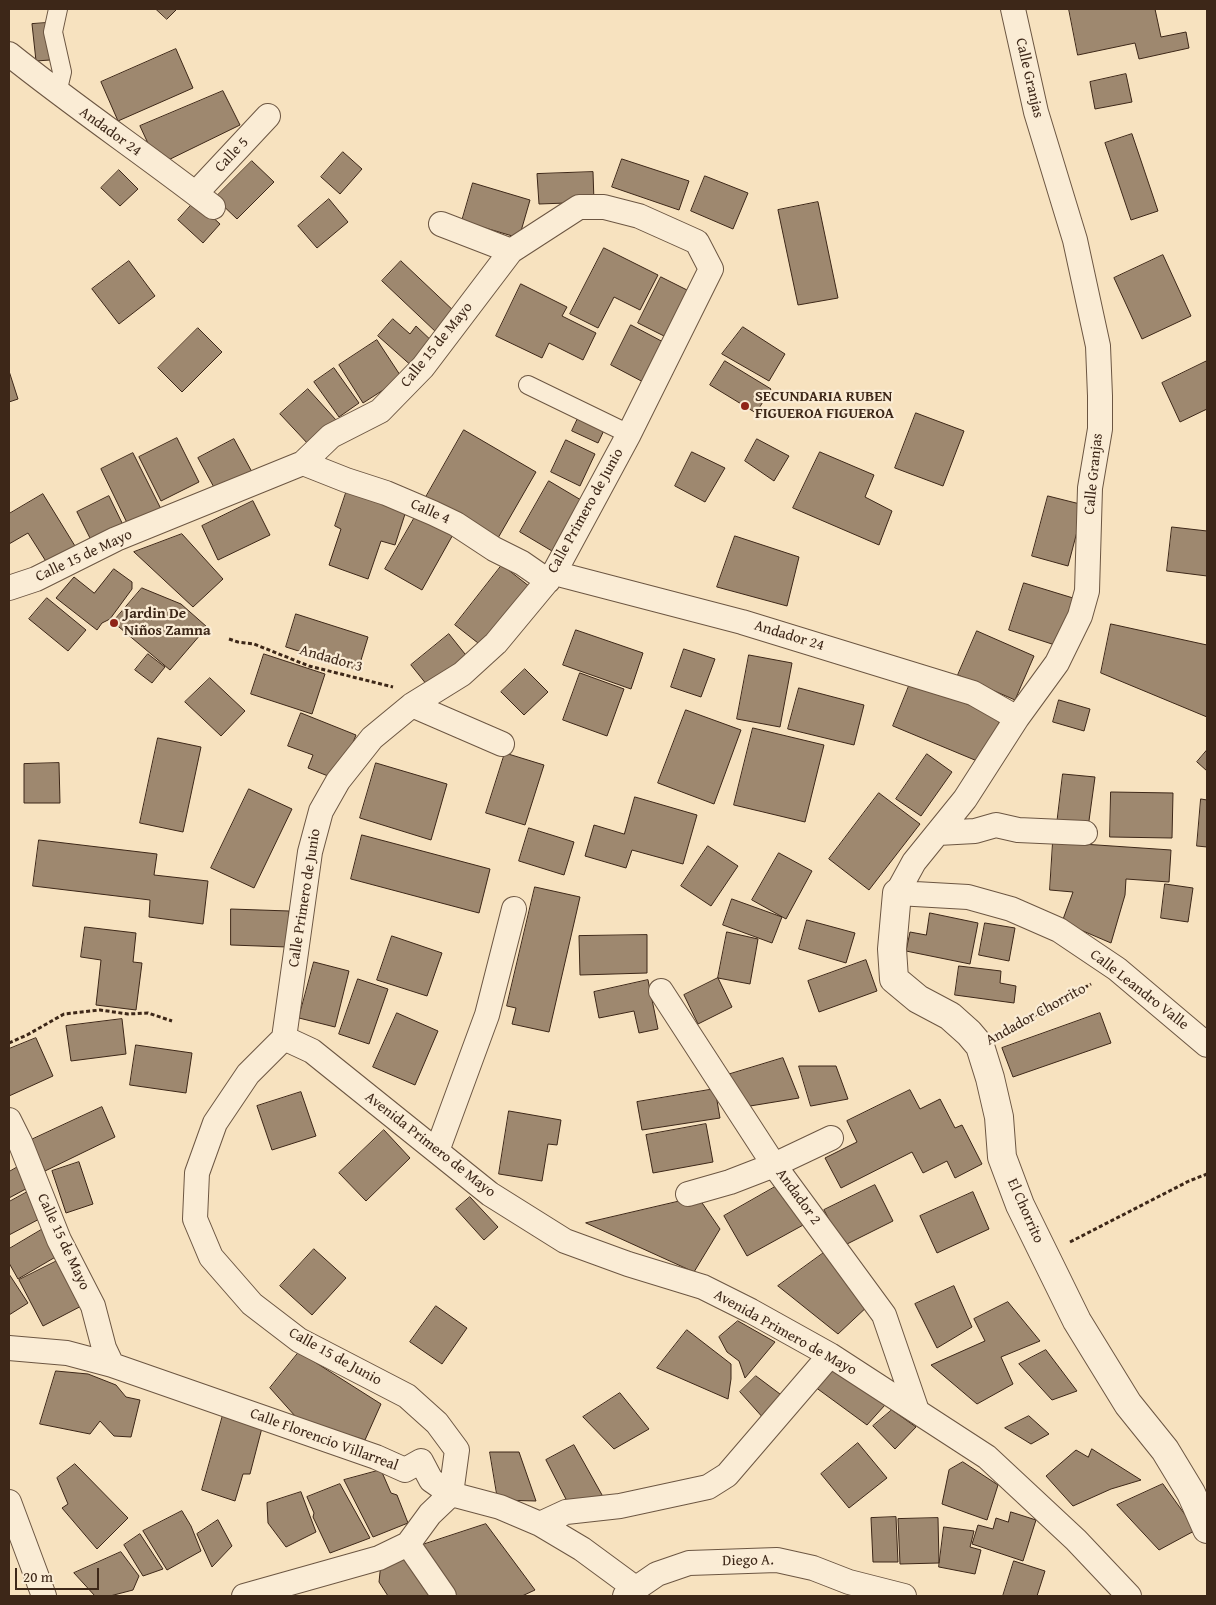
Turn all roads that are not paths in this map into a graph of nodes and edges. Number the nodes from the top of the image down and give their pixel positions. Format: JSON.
{"nodes":[{"id":1,"x":58,"y":9,"type":"edge"},
{"id":2,"x":1013,"y":9,"type":"edge"},
{"id":3,"x":9,"y":54,"type":"edge"},
{"id":4,"x":57,"y":93,"type":"junction"},
{"id":5,"x":268,"y":116,"type":"dead end"},
{"id":6,"x":205,"y":200,"type":"joint"},
{"id":7,"x":639,"y":216,"type":"joint"},
{"id":8,"x":441,"y":224,"type":"dead end"},
{"id":9,"x":511,"y":251,"type":"junction"},
{"id":10,"x":528,"y":385,"type":"dead end"},
{"id":11,"x":629,"y":434,"type":"junction"},
{"id":12,"x":303,"y":463,"type":"junction"},
{"id":13,"x":551,"y":577,"type":"junction"},
{"id":14,"x":9,"y":588,"type":"edge"},
{"id":15,"x":420,"y":700,"type":"junction"},
{"id":16,"x":1017,"y":718,"type":"junction"},
{"id":17,"x":502,"y":744,"type":"dead end"},
{"id":18,"x":938,"y":832,"type":"junction"},
{"id":19,"x":1085,"y":833,"type":"dead end"},
{"id":20,"x":897,"y":894,"type":"junction"},
{"id":21,"x":514,"y":909,"type":"dead end"},
{"id":22,"x":661,"y":991,"type":"dead end"},
{"id":23,"x":284,"y":1038,"type":"junction"},
{"id":24,"x":1207,"y":1045,"type":"edge"},
{"id":25,"x":9,"y":1120,"type":"edge"},
{"id":26,"x":831,"y":1138,"type":"dead end"},
{"id":27,"x":437,"y":1151,"type":"junction"},
{"id":28,"x":774,"y":1165,"type":"junction"},
{"id":29,"x":688,"y":1194,"type":"dead end"},
{"id":30,"x":9,"y":1348,"type":"edge"},
{"id":31,"x":830,"y":1355,"type":"junction"},
{"id":32,"x":112,"y":1365,"type":"junction"},
{"id":33,"x":916,"y":1411,"type":"junction"},
{"id":34,"x":451,"y":1494,"type":"junction"},
{"id":35,"x":9,"y":1502,"type":"edge"},
{"id":36,"x":540,"y":1524,"type":"junction"},
{"id":37,"x":1207,"y":1529,"type":"edge"},
{"id":38,"x":408,"y":1544,"type":"junction"},
{"id":39,"x":630,"y":1592,"type":"edge"},
{"id":40,"x":44,"y":1596,"type":"edge"},
{"id":41,"x":244,"y":1596,"type":"edge"},
{"id":42,"x":444,"y":1596,"type":"edge"},
{"id":43,"x":904,"y":1596,"type":"edge"},
{"id":44,"x":1129,"y":1596,"type":"edge"}],
"edges":[{"from":1,"to":4,"type":"street"},
{"from":2,"to":16,"type":"street","name":"Calle Granjas"},
{"from":3,"to":4,"type":"street","name":"Andador 24"},
{"from":4,"to":6,"type":"street","name":"Andador 24"},
{"from":5,"to":6,"type":"street","name":"Calle 5"},
{"from":7,"to":9,"type":"street","name":"Calle 15 de Mayo"},
{"from":7,"to":11,"type":"street","name":"Calle Primero de Junio"},
{"from":8,"to":9,"type":"street"},
{"from":9,"to":12,"type":"street","name":"Calle 15 de Mayo"},
{"from":10,"to":11,"type":"street"},
{"from":11,"to":13,"type":"street","name":"Calle Primero de Junio"},
{"from":12,"to":13,"type":"street","name":"Calle 4"},
{"from":12,"to":14,"type":"street","name":"Calle 15 de Mayo"},
{"from":13,"to":15,"type":"street","name":"Calle Primero de Junio"},
{"from":13,"to":16,"type":"street","name":"Andador 24"},
{"from":15,"to":17,"type":"street"},
{"from":15,"to":23,"type":"street","name":"Calle Primero de Junio"},
{"from":16,"to":18,"type":"street","name":"Calle Granjas"},
{"from":18,"to":19,"type":"street"},
{"from":18,"to":20,"type":"street","name":"Calle Granjas"},
{"from":20,"to":24,"type":"street","name":"Calle Leandro Valle"},
{"from":20,"to":37,"type":"street","name":"El Chorrito"},
{"from":21,"to":27,"type":"street"},
{"from":22,"to":28,"type":"street","name":"Andador 2"},
{"from":23,"to":27,"type":"street","name":"Avenida Primero de Mayo"},
{"from":23,"to":34,"type":"street","name":"Calle 15 de Junio"},
{"from":25,"to":32,"type":"street","name":"Calle 15 de Mayo"},
{"from":26,"to":28,"type":"street"},
{"from":27,"to":31,"type":"street","name":"Avenida Primero de Mayo"},
{"from":28,"to":29,"type":"street"},
{"from":28,"to":33,"type":"street","name":"Andador 2"},
{"from":30,"to":32,"type":"street","name":"Calle Florencio Villarreal"},
{"from":31,"to":33,"type":"street","name":"Avenida Primero de Mayo"},
{"from":31,"to":36,"type":"street"},
{"from":32,"to":34,"type":"street","name":"Calle Florencio Villarreal"},
{"from":33,"to":44,"type":"street","name":"Avenida Primero de Mayo"},
{"from":34,"to":36,"type":"street","name":"Calle Florencio Villarreal"},
{"from":34,"to":38,"type":"street"},
{"from":35,"to":40,"type":"street"},
{"from":36,"to":39,"type":"street","name":"Calle Florencio Villarreal"},
{"from":38,"to":41,"type":"street"},
{"from":38,"to":42,"type":"street"},
{"from":39,"to":43,"type":"street","name":"Diego A."}]}
